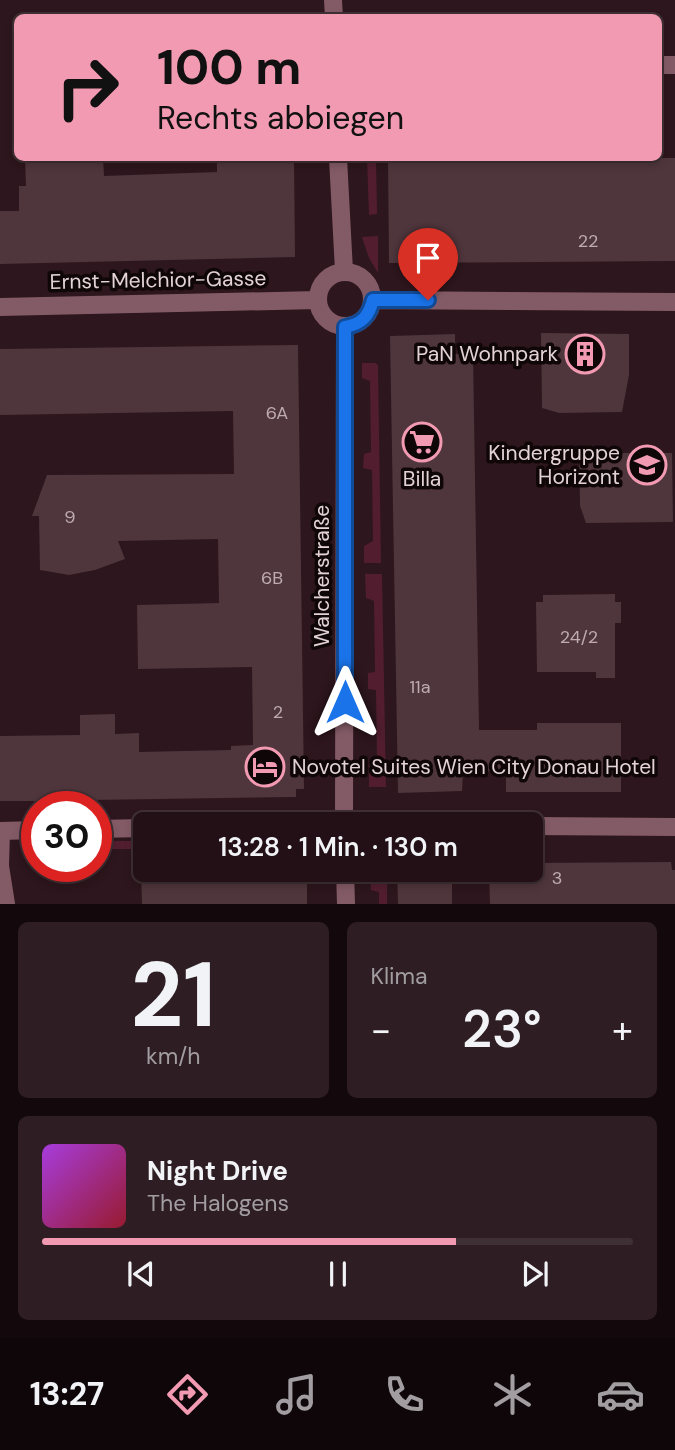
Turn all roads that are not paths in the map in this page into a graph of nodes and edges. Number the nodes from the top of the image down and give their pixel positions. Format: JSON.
{"nodes":[{"id":1,"x":338,"y":161,"type":"edge"},
{"id":2,"x":344,"y":271,"type":"junction"},
{"id":3,"x":317,"y":300,"type":"junction"},
{"id":4,"x":373,"y":300,"type":"junction"},
{"id":5,"x":675,"y":302,"type":"edge"},
{"id":6,"x":0,"y":307,"type":"edge"},
{"id":7,"x":345,"y":327,"type":"junction"},
{"id":8,"x":345,"y":812,"type":"edge"},
{"id":9,"x":543,"y":826,"type":"edge"},
{"id":10,"x":675,"y":827,"type":"edge"},
{"id":11,"x":133,"y":828,"type":"edge"},
{"id":12,"x":112,"y":829,"type":"edge"},
{"id":13,"x":21,"y":830,"type":"edge"},
{"id":14,"x":1,"y":831,"type":"edge"},
{"id":15,"x":0,"y":865,"type":"edge"},
{"id":16,"x":345,"y":882,"type":"edge"},
{"id":17,"x":6,"y":904,"type":"edge"},
{"id":18,"x":346,"y":904,"type":"edge"}],
"edges":[{"from":1,"to":2,"type":"street"},
{"from":2,"to":3,"type":"street"},
{"from":2,"to":4,"type":"street"},
{"from":3,"to":6,"type":"street","name":"Ernst-Melchior-Gasse"},
{"from":3,"to":7,"type":"street"},
{"from":4,"to":5,"type":"street"},
{"from":4,"to":7,"type":"street"},
{"from":7,"to":8,"type":"street","name":"Walcherstraße"},
{"from":9,"to":10,"type":"street"},
{"from":11,"to":12,"type":"street"},
{"from":13,"to":14,"type":"street"},
{"from":14,"to":15,"type":"street"},
{"from":15,"to":17,"type":"street"},
{"from":16,"to":18,"type":"street"}]}
